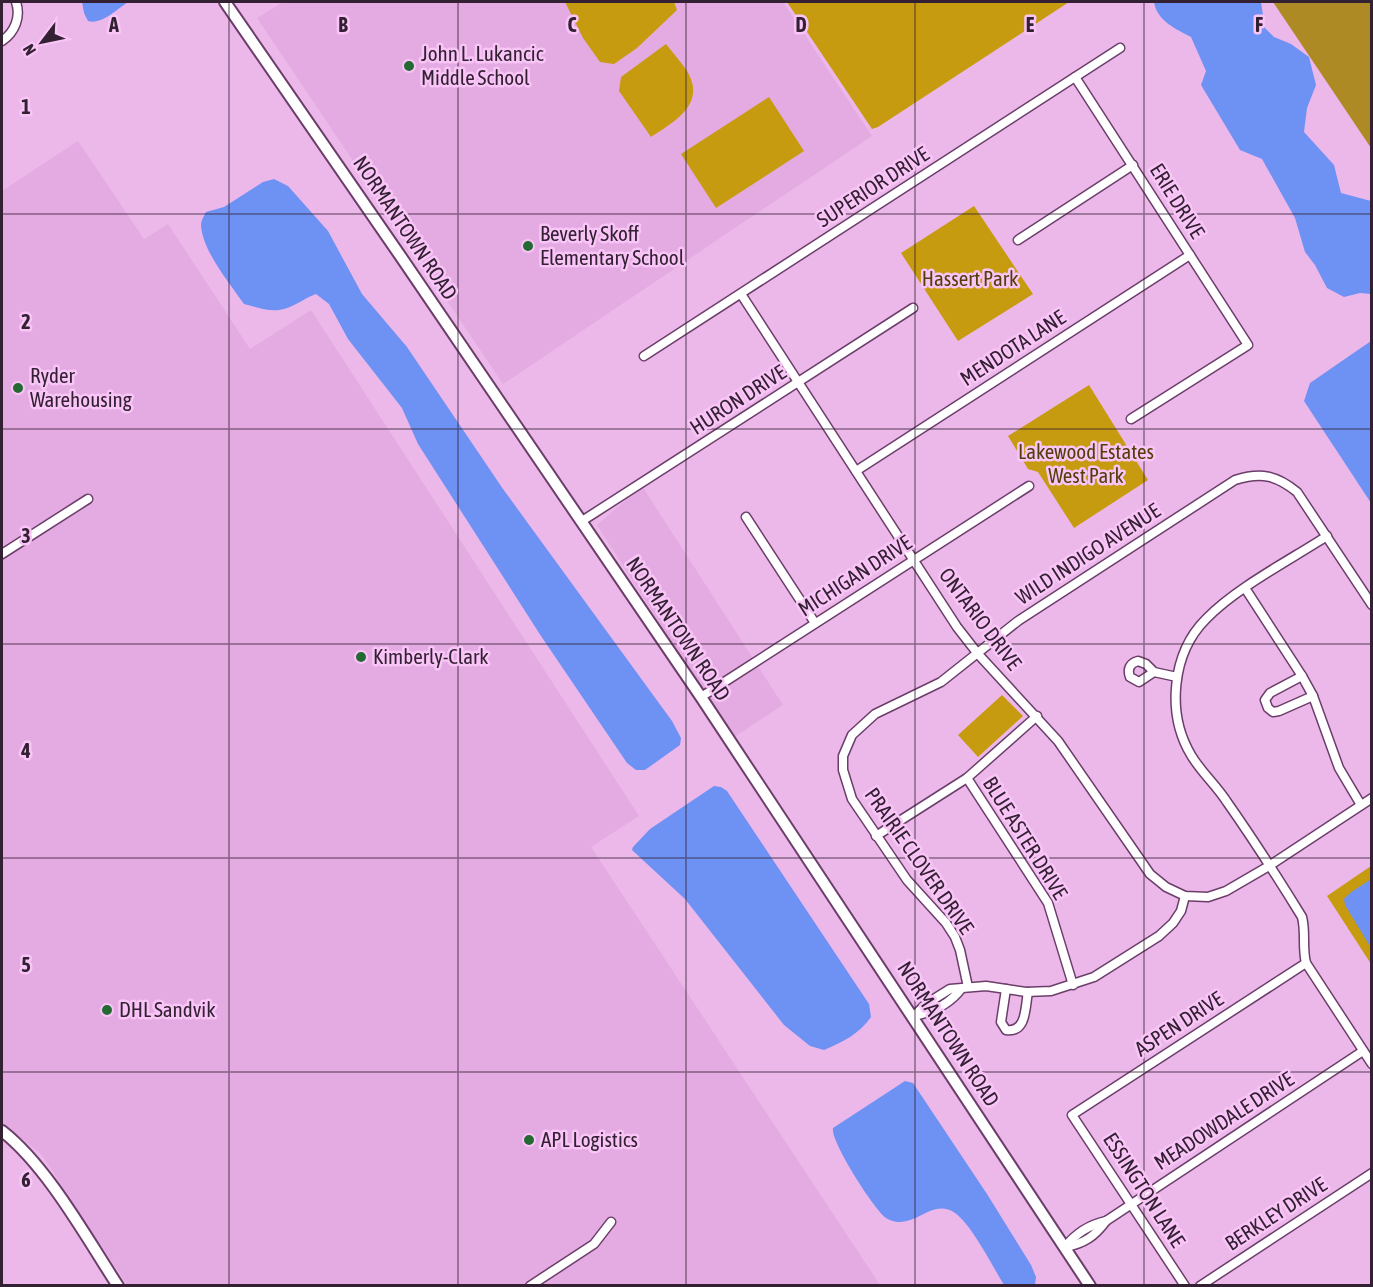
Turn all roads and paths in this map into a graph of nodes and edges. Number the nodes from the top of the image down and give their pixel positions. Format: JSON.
{"nodes":[{"id":1,"x":16,"y":2,"type":"edge"},
{"id":2,"x":225,"y":2,"type":"edge"},
{"id":3,"x":2,"y":41,"type":"edge"},
{"id":4,"x":1120,"y":48,"type":"dead end"},
{"id":5,"x":1075,"y":77,"type":"junction"},
{"id":6,"x":1133,"y":165,"type":"junction"},
{"id":7,"x":1018,"y":240,"type":"dead end"},
{"id":8,"x":1190,"y":255,"type":"junction"},
{"id":9,"x":741,"y":294,"type":"junction"},
{"id":10,"x":913,"y":308,"type":"dead end"},
{"id":11,"x":644,"y":356,"type":"dead end"},
{"id":12,"x":799,"y":383,"type":"junction"},
{"id":13,"x":1131,"y":419,"type":"dead end"},
{"id":14,"x":856,"y":471,"type":"junction"},
{"id":15,"x":1029,"y":486,"type":"dead end"},
{"id":16,"x":88,"y":499,"type":"dead end"},
{"id":17,"x":746,"y":517,"type":"dead end"},
{"id":18,"x":582,"y":521,"type":"junction"},
{"id":19,"x":1327,"y":536,"type":"junction"},
{"id":20,"x":2,"y":554,"type":"edge"},
{"id":21,"x":914,"y":560,"type":"junction"},
{"id":22,"x":1245,"y":588,"type":"junction"},
{"id":23,"x":1371,"y":605,"type":"edge"},
{"id":24,"x":815,"y":623,"type":"junction"},
{"id":25,"x":978,"y":654,"type":"junction"},
{"id":26,"x":1154,"y":672,"type":"dead end"},
{"id":27,"x":1302,"y":676,"type":"junction"},
{"id":28,"x":1177,"y":678,"type":"junction"},
{"id":29,"x":1313,"y":696,"type":"junction"},
{"id":30,"x":700,"y":697,"type":"junction"},
{"id":31,"x":1036,"y":716,"type":"junction"},
{"id":32,"x":843,"y":756,"type":"joint"},
{"id":33,"x":967,"y":778,"type":"junction"},
{"id":34,"x":1371,"y":798,"type":"edge"},
{"id":35,"x":1361,"y":805,"type":"junction"},
{"id":36,"x":876,"y":836,"type":"junction"},
{"id":37,"x":1269,"y":866,"type":"junction"},
{"id":38,"x":1185,"y":896,"type":"junction"},
{"id":39,"x":1306,"y":963,"type":"junction"},
{"id":40,"x":1073,"y":985,"type":"junction"},
{"id":41,"x":965,"y":988,"type":"junction"},
{"id":42,"x":1006,"y":989,"type":"junction"},
{"id":43,"x":1028,"y":992,"type":"junction"},
{"id":44,"x":914,"y":1016,"type":"junction"},
{"id":45,"x":1363,"y":1051,"type":"junction"},
{"id":46,"x":1371,"y":1064,"type":"edge"},
{"id":47,"x":1072,"y":1115,"type":"joint"},
{"id":48,"x":2,"y":1131,"type":"edge"},
{"id":49,"x":1371,"y":1173,"type":"edge"},
{"id":50,"x":1131,"y":1204,"type":"junction"},
{"id":51,"x":611,"y":1222,"type":"dead end"},
{"id":52,"x":1065,"y":1247,"type":"junction"},
{"id":53,"x":118,"y":1286,"type":"edge"},
{"id":54,"x":530,"y":1286,"type":"edge"},
{"id":55,"x":1090,"y":1286,"type":"edge"},
{"id":56,"x":1185,"y":1286,"type":"edge"},
{"id":57,"x":1200,"y":1286,"type":"edge"}],
"edges":[{"from":1,"to":3,"type":"street"},
{"from":2,"to":18,"type":"street","name":"NORMANTOWN ROAD"},
{"from":4,"to":5,"type":"street","name":"SUPERIOR DRIVE"},
{"from":5,"to":6,"type":"street","name":"ERIE DRIVE"},
{"from":5,"to":9,"type":"street","name":"SUPERIOR DRIVE"},
{"from":6,"to":7,"type":"street"},
{"from":6,"to":8,"type":"street","name":"ERIE DRIVE"},
{"from":8,"to":13,"type":"street","name":"ERIE DRIVE"},
{"from":8,"to":14,"type":"street","name":"MENDOTA LANE"},
{"from":9,"to":11,"type":"street","name":"SUPERIOR DRIVE"},
{"from":9,"to":12,"type":"street","name":"ONTARIO DRIVE"},
{"from":10,"to":12,"type":"street","name":"HURON DRIVE"},
{"from":12,"to":14,"type":"street","name":"ONTARIO DRIVE"},
{"from":12,"to":18,"type":"street","name":"HURON DRIVE"},
{"from":14,"to":21,"type":"street","name":"ONTARIO DRIVE"},
{"from":15,"to":21,"type":"street","name":"MICHIGAN DRIVE"},
{"from":16,"to":20,"type":"street"},
{"from":17,"to":24,"type":"street"},
{"from":18,"to":30,"type":"street","name":"NORMANTOWN ROAD"},
{"from":19,"to":22,"type":"street"},
{"from":19,"to":23,"type":"street","name":"WILD INDIGO AVENUE"},
{"from":19,"to":25,"type":"street","name":"WILD INDIGO AVENUE"},
{"from":21,"to":24,"type":"street","name":"MICHIGAN DRIVE"},
{"from":21,"to":25,"type":"street","name":"ONTARIO DRIVE"},
{"from":22,"to":27,"type":"street"},
{"from":22,"to":28,"type":"street"},
{"from":24,"to":30,"type":"street","name":"MICHIGAN DRIVE"},
{"from":25,"to":31,"type":"street","name":"ONTARIO DRIVE"},
{"from":25,"to":32,"type":"street","name":"WILD INDIGO AVENUE"},
{"from":26,"to":28,"type":"street"},
{"from":27,"to":29,"type":"street"},
{"from":27,"to":29,"type":"street"},
{"from":28,"to":37,"type":"street"},
{"from":29,"to":35,"type":"street"},
{"from":30,"to":44,"type":"street","name":"NORMANTOWN ROAD"},
{"from":31,"to":33,"type":"street"},
{"from":31,"to":38,"type":"street","name":"ONTARIO DRIVE"},
{"from":32,"to":36,"type":"street","name":"PRAIRIE CLOVER DRIVE"},
{"from":33,"to":36,"type":"street"},
{"from":33,"to":40,"type":"street","name":"BLUE ASTER DRIVE"},
{"from":34,"to":35,"type":"street"},
{"from":35,"to":37,"type":"street"},
{"from":36,"to":41,"type":"street","name":"PRAIRIE CLOVER DRIVE"},
{"from":37,"to":38,"type":"street"},
{"from":37,"to":39,"type":"street"},
{"from":38,"to":40,"type":"street"},
{"from":39,"to":45,"type":"street"},
{"from":39,"to":47,"type":"street","name":"ASPEN DRIVE"},
{"from":40,"to":43,"type":"street"},
{"from":41,"to":42,"type":"street"},
{"from":41,"to":44,"type":"street"},
{"from":42,"to":43,"type":"street"},
{"from":42,"to":43,"type":"street"},
{"from":44,"to":52,"type":"street","name":"NORMANTOWN ROAD"},
{"from":45,"to":46,"type":"street"},
{"from":45,"to":50,"type":"street","name":"MEADOWDALE DRIVE"},
{"from":47,"to":50,"type":"street","name":"ESSINGTON LANE"},
{"from":48,"to":53,"type":"street"},
{"from":49,"to":57,"type":"street","name":"BERKLEY DRIVE"},
{"from":50,"to":52,"type":"street","name":"MEADOWDALE DRIVE"},
{"from":50,"to":56,"type":"street","name":"ESSINGTON LANE"},
{"from":51,"to":54,"type":"street"},
{"from":52,"to":55,"type":"street","name":"NORMANTOWN ROAD"}]}
